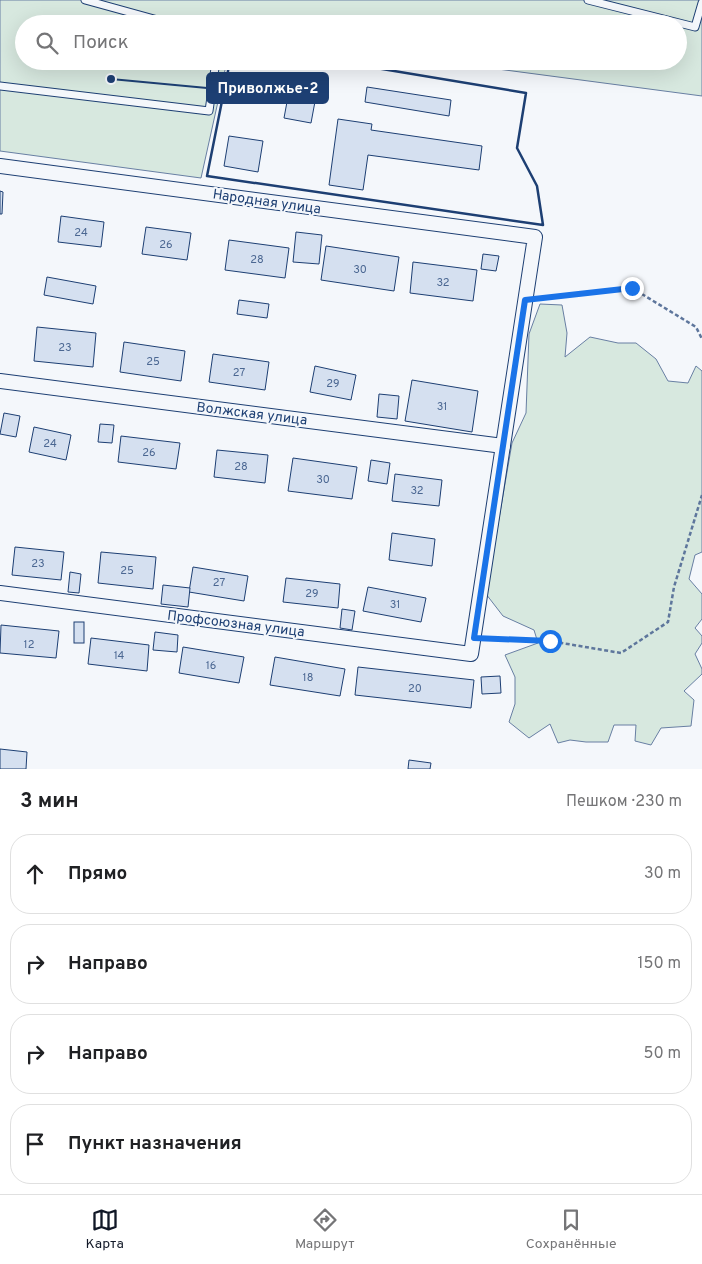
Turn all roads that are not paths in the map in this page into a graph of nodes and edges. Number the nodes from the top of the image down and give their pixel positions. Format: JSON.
{"nodes":[{"id":1,"x":85,"y":0,"type":"edge"},
{"id":2,"x":588,"y":0,"type":"edge"},
{"id":3,"x":702,"y":3,"type":"edge"},
{"id":4,"x":139,"y":15,"type":"edge"},
{"id":5,"x":647,"y":15,"type":"edge"},
{"id":6,"x":687,"y":25,"type":"edge"},
{"id":7,"x":215,"y":70,"type":"edge"},
{"id":8,"x":0,"y":86,"type":"edge"},
{"id":9,"x":0,"y":166,"type":"edge"},
{"id":10,"x":0,"y":381,"type":"edge"},
{"id":11,"x":503,"y":446,"type":"junction"},
{"id":12,"x":0,"y":593,"type":"edge"}],
"edges":[{"from":1,"to":4,"type":"lane"},
{"from":2,"to":5,"type":"lane"},
{"from":3,"to":6,"type":"lane"},
{"from":7,"to":8,"type":"lane"},
{"from":9,"to":11,"type":"street","name":"Народная улица"},
{"from":10,"to":11,"type":"street","name":"Волжская улица"},
{"from":11,"to":12,"type":"street","name":"Профсоюзная улица"}]}
